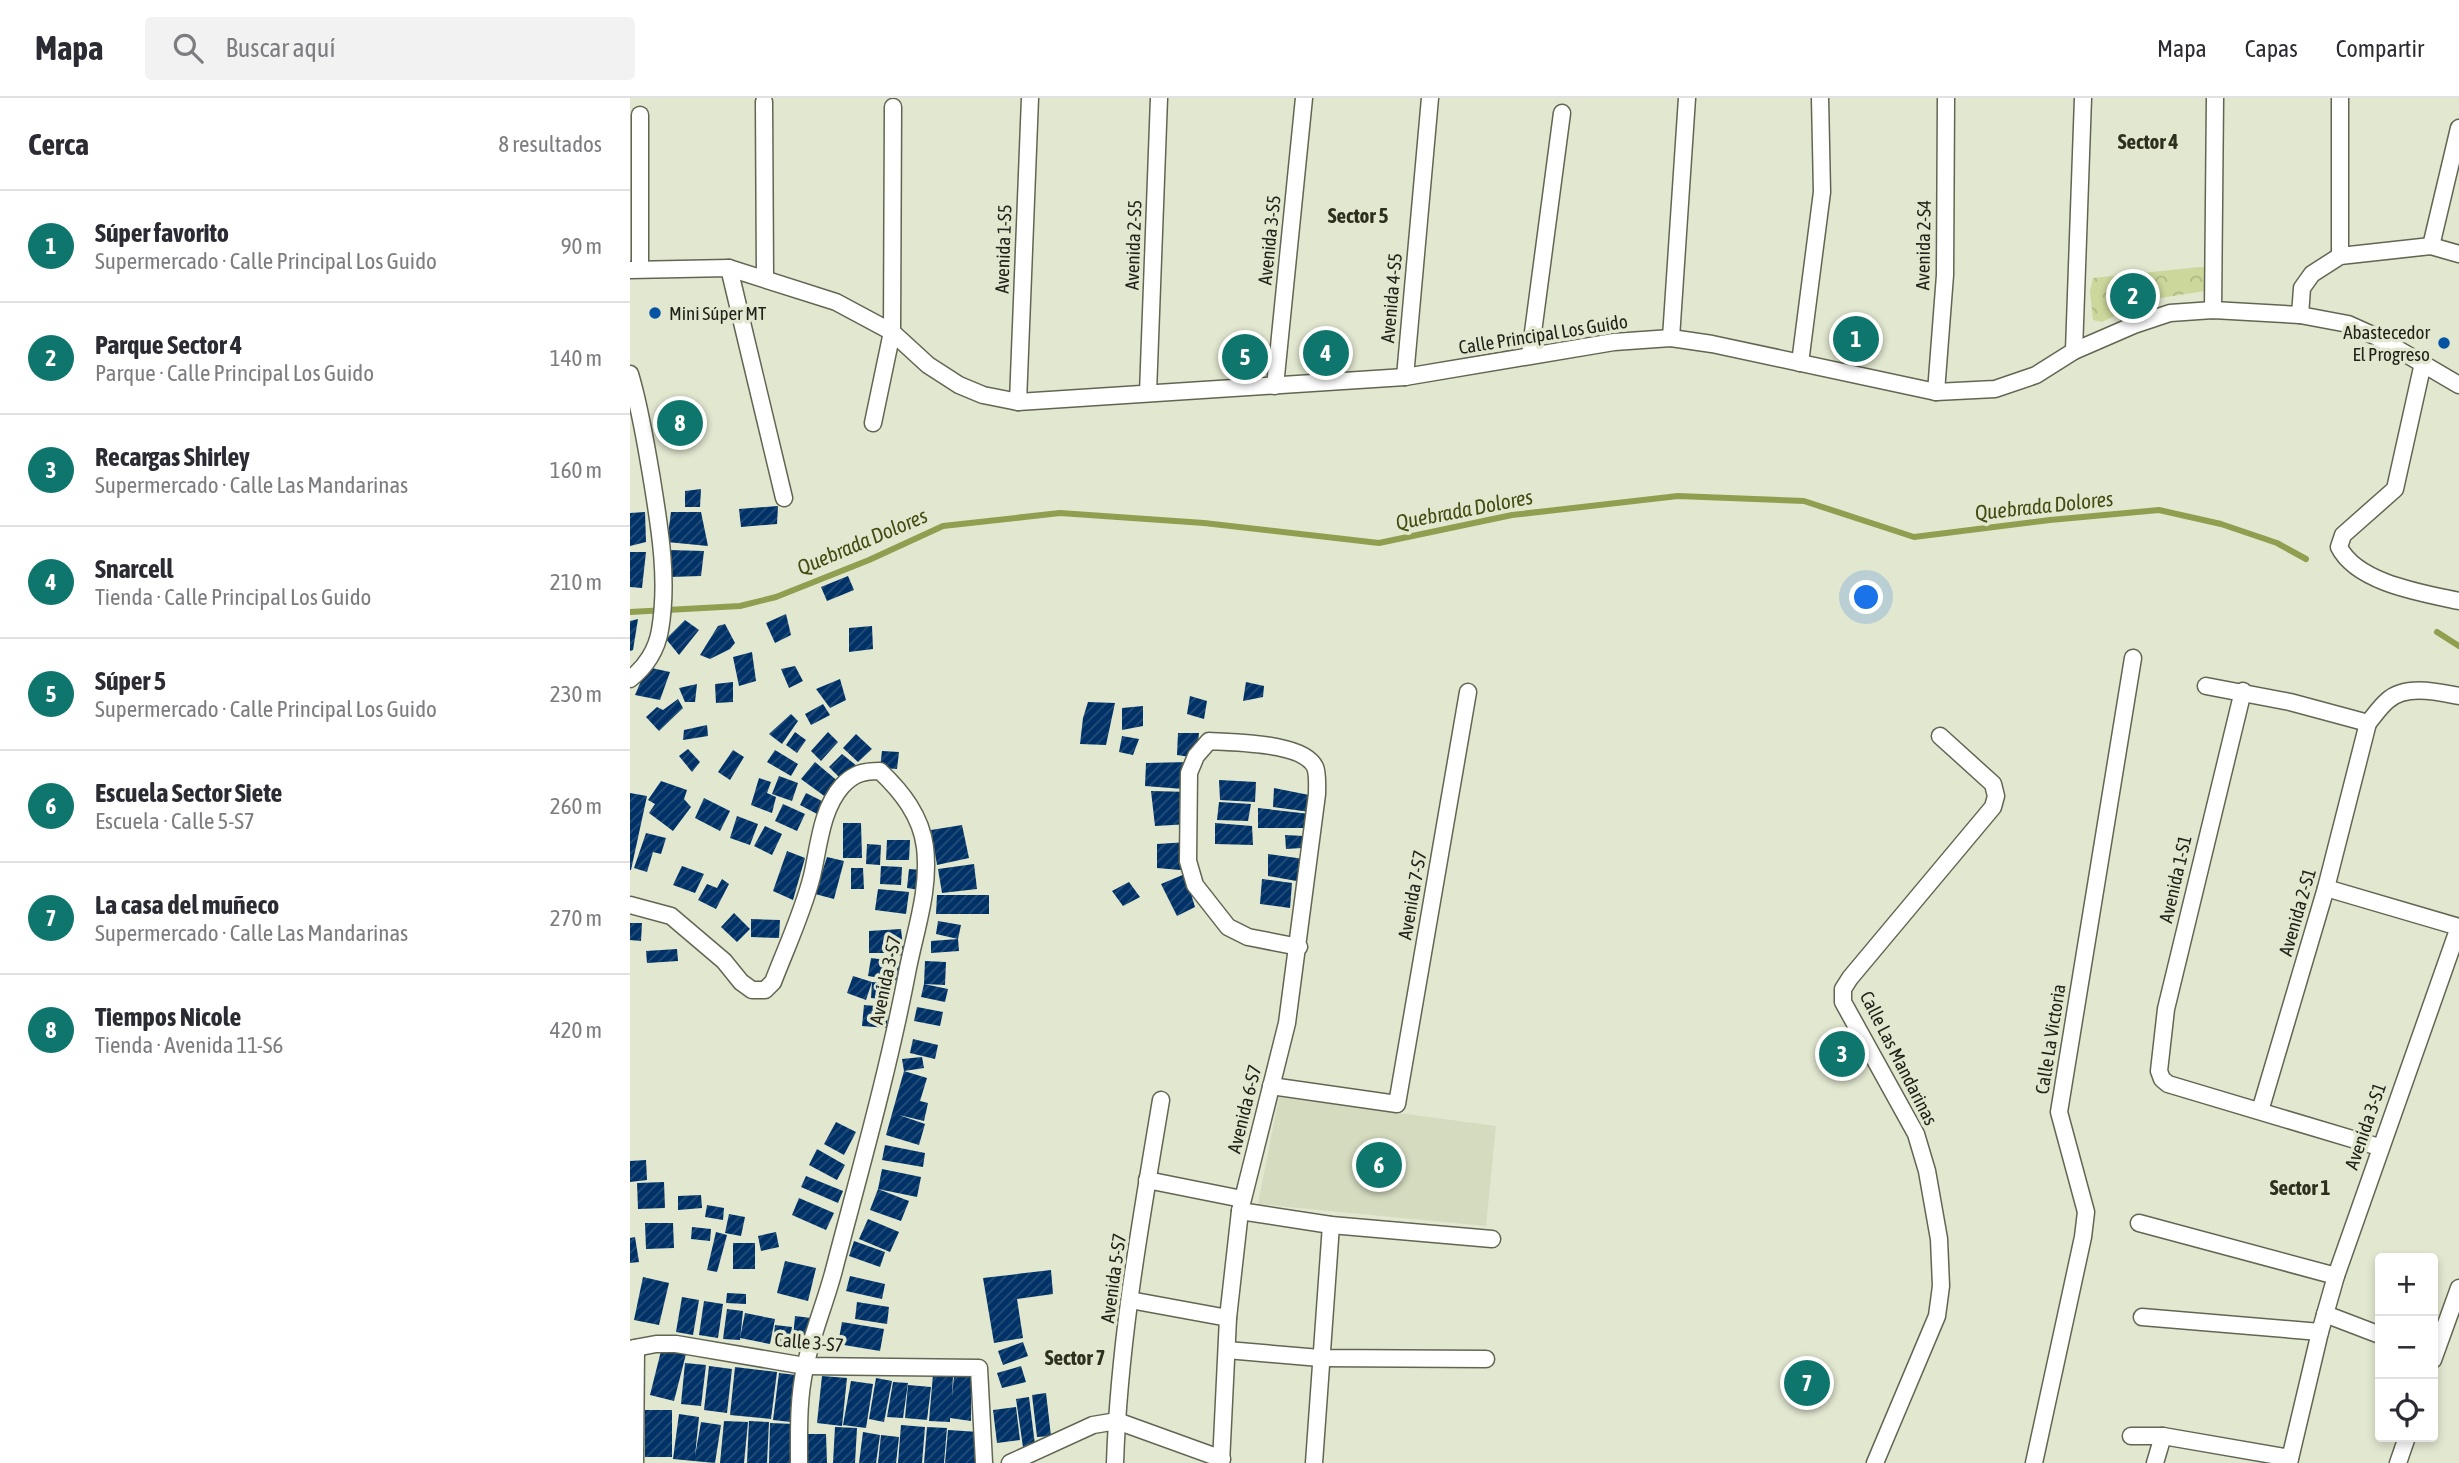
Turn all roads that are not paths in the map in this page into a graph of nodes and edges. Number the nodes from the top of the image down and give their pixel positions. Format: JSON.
{"nodes":[{"id":1,"x":1030,"y":98,"type":"edge"},
{"id":2,"x":1159,"y":98,"type":"edge"},
{"id":3,"x":1304,"y":98,"type":"edge"},
{"id":4,"x":1430,"y":98,"type":"edge"},
{"id":5,"x":1687,"y":98,"type":"edge"},
{"id":6,"x":1820,"y":98,"type":"edge"},
{"id":7,"x":1945,"y":98,"type":"edge"},
{"id":8,"x":2083,"y":98,"type":"edge"},
{"id":9,"x":2215,"y":98,"type":"edge"},
{"id":10,"x":2340,"y":98,"type":"edge"},
{"id":11,"x":764,"y":102,"type":"dead end"},
{"id":12,"x":893,"y":107,"type":"dead end"},
{"id":13,"x":1562,"y":113,"type":"dead end"},
{"id":14,"x":640,"y":115,"type":"dead end"},
{"id":15,"x":2459,"y":128,"type":"edge"},
{"id":16,"x":2431,"y":246,"type":"junction"},
{"id":17,"x":2459,"y":254,"type":"edge"},
{"id":18,"x":2340,"y":256,"type":"junction"},
{"id":19,"x":729,"y":268,"type":"junction"},
{"id":20,"x":635,"y":269,"type":"edge"},
{"id":21,"x":765,"y":278,"type":"junction"},
{"id":22,"x":2213,"y":310,"type":"junction"},
{"id":23,"x":2300,"y":314,"type":"junction"},
{"id":24,"x":892,"y":332,"type":"junction"},
{"id":25,"x":1671,"y":338,"type":"junction"},
{"id":26,"x":2074,"y":351,"type":"junction"},
{"id":27,"x":1530,"y":355,"type":"junction"},
{"id":28,"x":1800,"y":363,"type":"junction"},
{"id":29,"x":2423,"y":363,"type":"junction"},
{"id":30,"x":630,"y":373,"type":"edge"},
{"id":31,"x":1405,"y":377,"type":"junction"},
{"id":32,"x":2459,"y":385,"type":"edge"},
{"id":33,"x":1275,"y":386,"type":"junction"},
{"id":34,"x":1936,"y":392,"type":"junction"},
{"id":35,"x":1148,"y":393,"type":"junction"},
{"id":36,"x":1018,"y":402,"type":"junction"},
{"id":37,"x":873,"y":423,"type":"dead end"},
{"id":38,"x":784,"y":498,"type":"dead end"},
{"id":39,"x":2459,"y":601,"type":"edge"},
{"id":40,"x":2133,"y":658,"type":"dead end"},
{"id":41,"x":630,"y":679,"type":"edge"},
{"id":42,"x":2206,"y":685,"type":"dead end"},
{"id":43,"x":2243,"y":691,"type":"junction"},
{"id":44,"x":1468,"y":692,"type":"dead end"},
{"id":45,"x":2459,"y":696,"type":"edge"},
{"id":46,"x":2368,"y":723,"type":"junction"},
{"id":47,"x":1940,"y":736,"type":"dead end"},
{"id":48,"x":2326,"y":888,"type":"junction"},
{"id":49,"x":630,"y":905,"type":"edge"},
{"id":50,"x":2459,"y":927,"type":"edge"},
{"id":51,"x":1299,"y":947,"type":"junction"},
{"id":52,"x":1271,"y":1086,"type":"junction"},
{"id":53,"x":1161,"y":1100,"type":"dead end"},
{"id":54,"x":2260,"y":1111,"type":"junction"},
{"id":55,"x":2379,"y":1147,"type":"junction"},
{"id":56,"x":1147,"y":1180,"type":"junction"},
{"id":57,"x":1241,"y":1205,"type":"junction"},
{"id":58,"x":2138,"y":1223,"type":"dead end"},
{"id":59,"x":1331,"y":1225,"type":"junction"},
{"id":60,"x":1492,"y":1239,"type":"dead end"},
{"id":61,"x":2336,"y":1276,"type":"junction"},
{"id":62,"x":2459,"y":1289,"type":"edge"},
{"id":63,"x":1130,"y":1300,"type":"junction"},
{"id":64,"x":2325,"y":1314,"type":"junction"},
{"id":65,"x":2142,"y":1317,"type":"dead end"},
{"id":66,"x":1228,"y":1318,"type":"junction"},
{"id":67,"x":2320,"y":1332,"type":"junction"},
{"id":68,"x":2375,"y":1333,"type":"edge"},
{"id":69,"x":2438,"y":1344,"type":"edge"},
{"id":70,"x":633,"y":1348,"type":"edge"},
{"id":71,"x":1227,"y":1350,"type":"junction"},
{"id":72,"x":1320,"y":1358,"type":"junction"},
{"id":73,"x":1486,"y":1359,"type":"dead end"},
{"id":74,"x":805,"y":1366,"type":"junction"},
{"id":75,"x":1117,"y":1421,"type":"junction"},
{"id":76,"x":2131,"y":1436,"type":"dead end"},
{"id":77,"x":2163,"y":1436,"type":"junction"},
{"id":78,"x":2405,"y":1442,"type":"edge"},
{"id":79,"x":1221,"y":1461,"type":"edge"},
{"id":80,"x":2290,"y":1461,"type":"edge"},
{"id":81,"x":635,"y":1463,"type":"edge"},
{"id":82,"x":799,"y":1463,"type":"edge"},
{"id":83,"x":984,"y":1463,"type":"edge"},
{"id":84,"x":1010,"y":1463,"type":"edge"},
{"id":85,"x":1115,"y":1463,"type":"edge"},
{"id":86,"x":1314,"y":1463,"type":"edge"},
{"id":87,"x":1874,"y":1463,"type":"edge"},
{"id":88,"x":2034,"y":1463,"type":"edge"},
{"id":89,"x":2155,"y":1463,"type":"edge"},
{"id":90,"x":2398,"y":1463,"type":"edge"}],
"edges":[{"from":1,"to":36,"type":"street","name":"Avenida 1-S5"},
{"from":2,"to":35,"type":"street","name":"Avenida 2-S5"},
{"from":3,"to":33,"type":"street","name":"Avenida 3-S5"},
{"from":4,"to":31,"type":"street","name":"Avenida 4-S5"},
{"from":5,"to":25,"type":"street"},
{"from":6,"to":28,"type":"street"},
{"from":7,"to":34,"type":"street","name":"Avenida 2-S4"},
{"from":8,"to":26,"type":"street"},
{"from":9,"to":22,"type":"street"},
{"from":10,"to":18,"type":"street"},
{"from":11,"to":21,"type":"street"},
{"from":12,"to":24,"type":"street"},
{"from":13,"to":27,"type":"street"},
{"from":14,"to":20,"type":"street"},
{"from":15,"to":16,"type":"street"},
{"from":16,"to":17,"type":"street"},
{"from":16,"to":18,"type":"street"},
{"from":18,"to":23,"type":"street"},
{"from":19,"to":20,"type":"street","name":"Calle Principal Los Guido"},
{"from":19,"to":21,"type":"street","name":"Calle Principal Los Guido"},
{"from":19,"to":38,"type":"street"},
{"from":21,"to":24,"type":"street","name":"Calle Principal Los Guido"},
{"from":22,"to":23,"type":"street","name":"Calle Principal Los Guido"},
{"from":22,"to":26,"type":"street","name":"Calle Principal Los Guido"},
{"from":23,"to":29,"type":"street","name":"Calle Principal Los Guido"},
{"from":24,"to":36,"type":"street","name":"Calle Principal Los Guido"},
{"from":24,"to":37,"type":"street"},
{"from":25,"to":27,"type":"street","name":"Calle Principal Los Guido"},
{"from":25,"to":28,"type":"street","name":"Calle Principal Los Guido"},
{"from":26,"to":34,"type":"street","name":"Calle Principal Los Guido"},
{"from":27,"to":31,"type":"street","name":"Calle Principal Los Guido"},
{"from":28,"to":34,"type":"street","name":"Calle Principal Los Guido"},
{"from":29,"to":32,"type":"street","name":"Calle Principal Los Guido"},
{"from":29,"to":39,"type":"street"},
{"from":30,"to":41,"type":"street"},
{"from":31,"to":33,"type":"street","name":"Calle Principal Los Guido"},
{"from":33,"to":35,"type":"street","name":"Calle Principal Los Guido"},
{"from":35,"to":36,"type":"street","name":"Calle Principal Los Guido"},
{"from":40,"to":88,"type":"street","name":"Calle La Victoria"},
{"from":42,"to":43,"type":"street"},
{"from":43,"to":46,"type":"street"},
{"from":43,"to":54,"type":"street","name":"Avenida 1-S1"},
{"from":44,"to":52,"type":"street","name":"Avenida 7-S7"},
{"from":45,"to":46,"type":"street"},
{"from":46,"to":48,"type":"street","name":"Avenida 2-S1"},
{"from":47,"to":87,"type":"street","name":"Calle Las Mandarinas"},
{"from":48,"to":50,"type":"street"},
{"from":48,"to":54,"type":"street","name":"Avenida 2-S1"},
{"from":49,"to":74,"type":"street","name":"Avenida 3-S7"},
{"from":50,"to":55,"type":"street","name":"Avenida 3-S1"},
{"from":51,"to":51,"type":"street","name":"Avenida 6-S7"},
{"from":51,"to":52,"type":"street","name":"Avenida 6-S7"},
{"from":52,"to":57,"type":"street","name":"Avenida 6-S7"},
{"from":53,"to":56,"type":"street","name":"Avenida 5-S7"},
{"from":54,"to":55,"type":"street"},
{"from":55,"to":61,"type":"street","name":"Avenida 3-S1"},
{"from":56,"to":57,"type":"street"},
{"from":56,"to":63,"type":"street","name":"Avenida 5-S7"},
{"from":57,"to":59,"type":"street"},
{"from":57,"to":66,"type":"street","name":"Avenida 6-S7"},
{"from":58,"to":61,"type":"street"},
{"from":59,"to":60,"type":"street"},
{"from":59,"to":72,"type":"street"},
{"from":61,"to":64,"type":"street","name":"Avenida 3-S1"},
{"from":62,"to":69,"type":"street"},
{"from":63,"to":66,"type":"street"},
{"from":63,"to":75,"type":"street","name":"Avenida 5-S7"},
{"from":64,"to":67,"type":"street","name":"Avenida 3-S1"},
{"from":64,"to":68,"type":"street"},
{"from":65,"to":67,"type":"street"},
{"from":66,"to":71,"type":"street","name":"Avenida 6-S7"},
{"from":67,"to":80,"type":"street","name":"Avenida 3-S1"},
{"from":70,"to":74,"type":"street","name":"Calle 3-S7"},
{"from":70,"to":81,"type":"street"},
{"from":71,"to":72,"type":"street"},
{"from":71,"to":79,"type":"street","name":"Avenida 6-S7"},
{"from":72,"to":73,"type":"street"},
{"from":72,"to":86,"type":"street"},
{"from":74,"to":82,"type":"street","name":"Avenida 3-S7"},
{"from":74,"to":83,"type":"street","name":"Calle 3-S7"},
{"from":75,"to":79,"type":"street"},
{"from":75,"to":84,"type":"street"},
{"from":75,"to":85,"type":"street","name":"Avenida 5-S7"},
{"from":76,"to":77,"type":"street"},
{"from":77,"to":80,"type":"street"},
{"from":77,"to":89,"type":"street"},
{"from":78,"to":90,"type":"street"}]}
